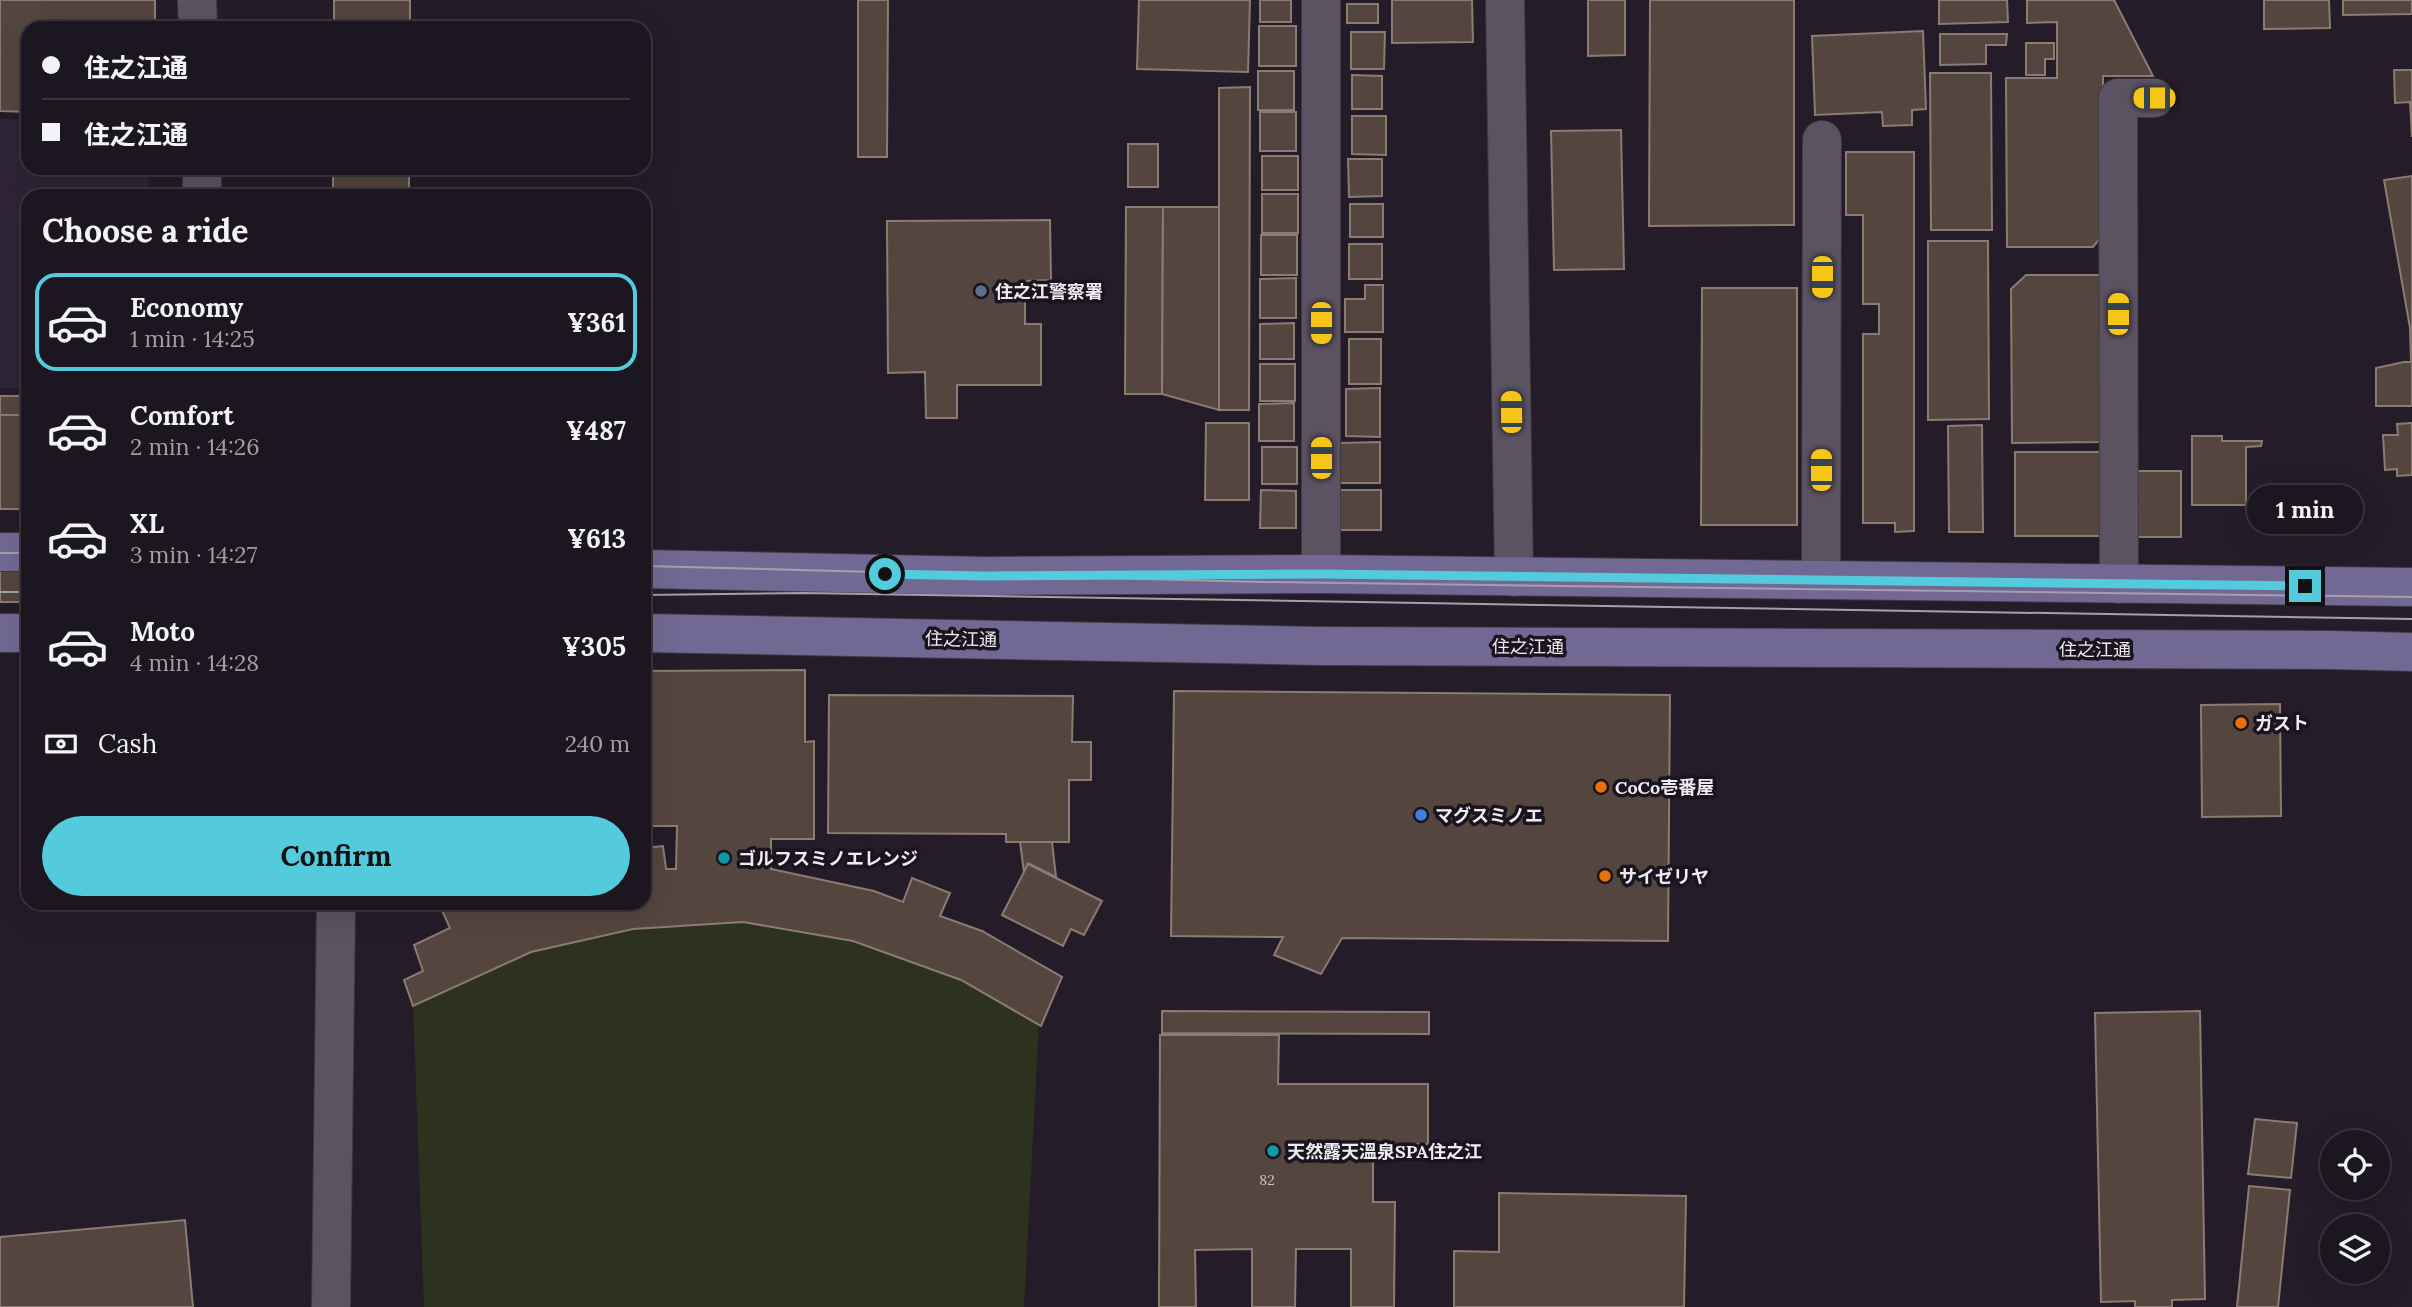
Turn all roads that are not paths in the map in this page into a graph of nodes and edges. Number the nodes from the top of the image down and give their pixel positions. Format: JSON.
{"nodes":[{"id":1,"x":197,"y":0,"type":"edge"},
{"id":2,"x":1321,"y":0,"type":"edge"},
{"id":3,"x":1505,"y":0,"type":"edge"},
{"id":4,"x":198,"y":21,"type":"edge"},
{"id":5,"x":2154,"y":98,"type":"dead end"},
{"id":6,"x":1822,"y":140,"type":"dead end"},
{"id":7,"x":0,"y":552,"type":"edge"},
{"id":8,"x":21,"y":552,"type":"edge"},
{"id":9,"x":651,"y":569,"type":"edge"},
{"id":10,"x":1321,"y":574,"type":"junction"},
{"id":11,"x":1514,"y":577,"type":"junction"},
{"id":12,"x":1821,"y":580,"type":"junction"},
{"id":13,"x":2119,"y":584,"type":"junction"},
{"id":14,"x":2412,"y":587,"type":"edge"},
{"id":15,"x":0,"y":632,"type":"edge"},
{"id":16,"x":21,"y":633,"type":"edge"},
{"id":17,"x":651,"y":633,"type":"edge"},
{"id":18,"x":2412,"y":652,"type":"edge"},
{"id":19,"x":336,"y":910,"type":"edge"},
{"id":20,"x":331,"y":1307,"type":"edge"}],
"edges":[{"from":1,"to":4,"type":"street"},
{"from":2,"to":10,"type":"street"},
{"from":3,"to":11,"type":"street"},
{"from":5,"to":13,"type":"street"},
{"from":6,"to":12,"type":"street"},
{"from":7,"to":8,"type":"main road"},
{"from":9,"to":10,"type":"main road"},
{"from":10,"to":11,"type":"main road"},
{"from":11,"to":12,"type":"main road"},
{"from":12,"to":13,"type":"main road"},
{"from":13,"to":14,"type":"main road"},
{"from":15,"to":16,"type":"main road"},
{"from":17,"to":18,"type":"main road","name":"住之江通"},
{"from":19,"to":20,"type":"street"}]}
